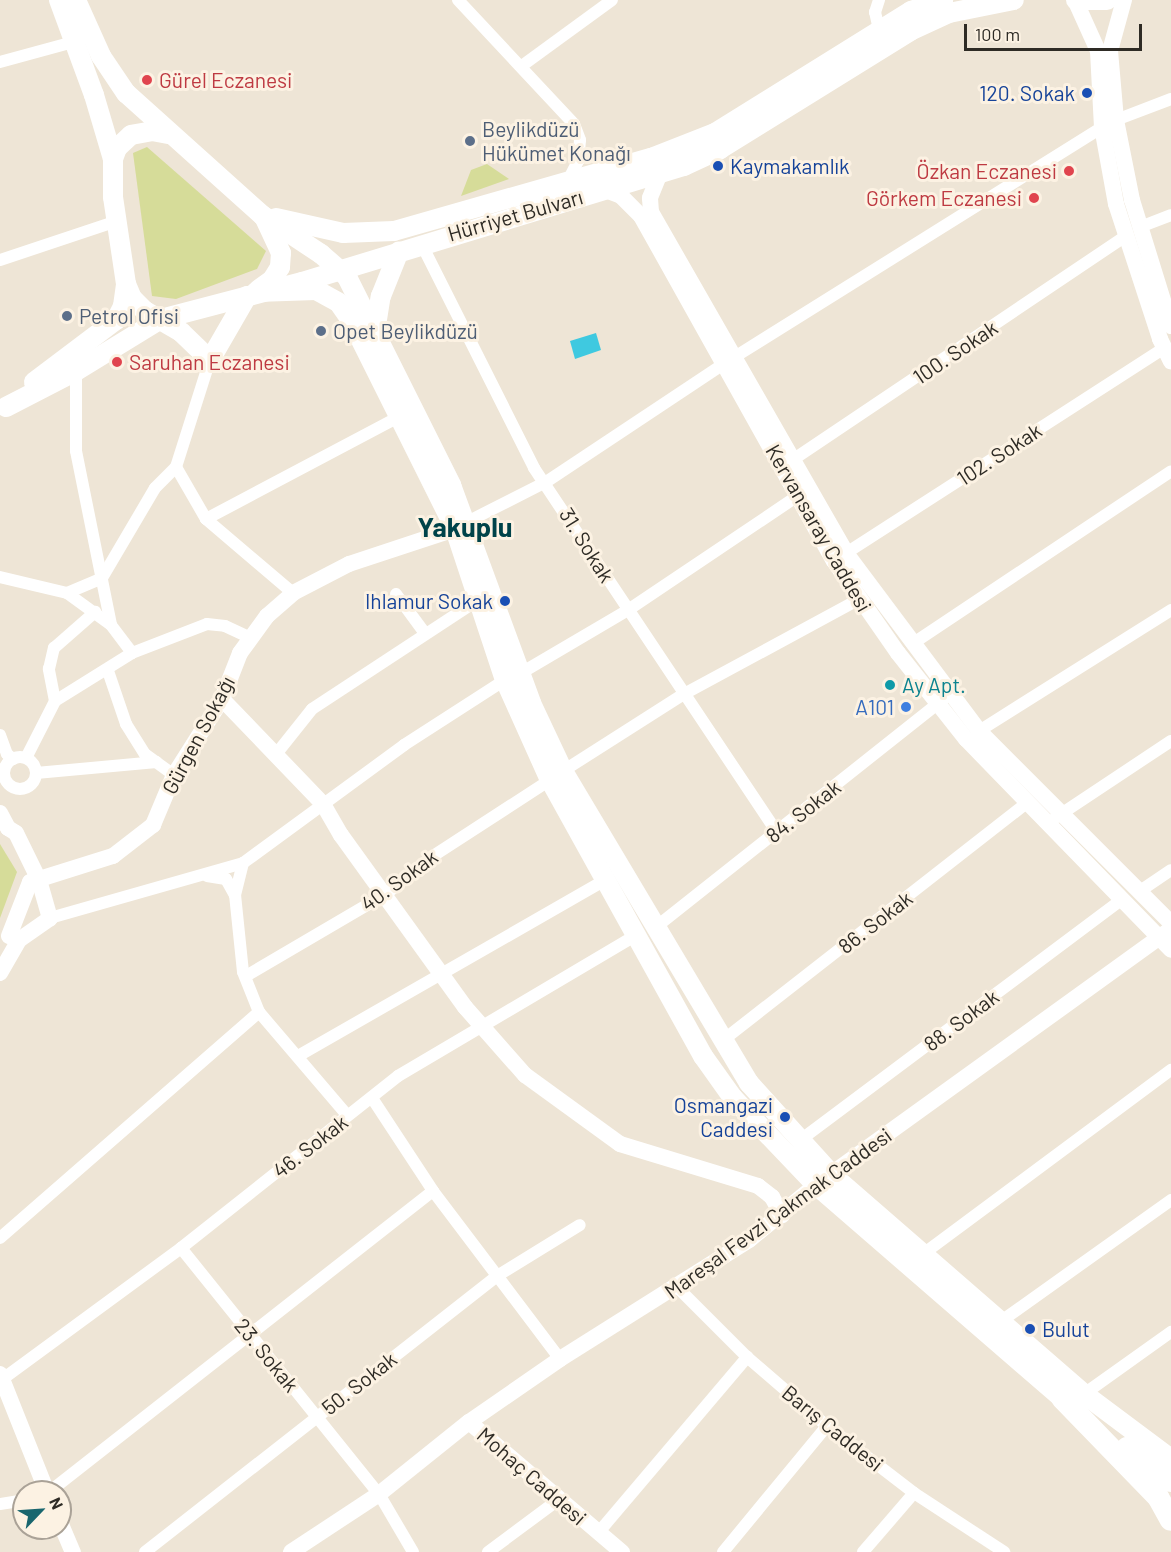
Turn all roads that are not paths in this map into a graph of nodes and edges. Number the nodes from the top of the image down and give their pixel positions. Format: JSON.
{"nodes":[{"id":1,"x":59,"y":0,"type":"edge"},
{"id":2,"x":76,"y":0,"type":"edge"},
{"id":3,"x":458,"y":0,"type":"edge"},
{"id":4,"x":612,"y":0,"type":"edge"},
{"id":5,"x":879,"y":0,"type":"edge"},
{"id":6,"x":943,"y":0,"type":"edge"},
{"id":7,"x":1014,"y":0,"type":"edge"},
{"id":8,"x":1075,"y":0,"type":"edge"},
{"id":9,"x":1107,"y":0,"type":"edge"},
{"id":10,"x":1124,"y":0,"type":"edge"},
{"id":11,"x":879,"y":30,"type":"junction"},
{"id":12,"x":73,"y":42,"type":"junction"},
{"id":13,"x":0,"y":62,"type":"edge"},
{"id":14,"x":523,"y":65,"type":"junction"},
{"id":15,"x":1171,"y":99,"type":"edge"},
{"id":16,"x":1109,"y":123,"type":"junction"},
{"id":17,"x":168,"y":134,"type":"junction"},
{"id":18,"x":112,"y":159,"type":"junction"},
{"id":19,"x":660,"y":173,"type":"junction"},
{"id":20,"x":567,"y":183,"type":"junction"},
{"id":21,"x":603,"y":189,"type":"junction"},
{"id":22,"x":262,"y":214,"type":"junction"},
{"id":23,"x":1171,"y":215,"type":"edge"},
{"id":24,"x":117,"y":221,"type":"junction"},
{"id":25,"x":1133,"y":231,"type":"junction"},
{"id":26,"x":421,"y":243,"type":"junction"},
{"id":27,"x":399,"y":251,"type":"junction"},
{"id":28,"x":0,"y":260,"type":"edge"},
{"id":29,"x":340,"y":270,"type":"junction"},
{"id":30,"x":126,"y":284,"type":"junction"},
{"id":31,"x":251,"y":294,"type":"junction"},
{"id":32,"x":161,"y":319,"type":"junction"},
{"id":33,"x":375,"y":332,"type":"junction"},
{"id":34,"x":1168,"y":337,"type":"edge"},
{"id":35,"x":88,"y":344,"type":"junction"},
{"id":36,"x":210,"y":360,"type":"junction"},
{"id":37,"x":731,"y":360,"type":"junction"},
{"id":38,"x":76,"y":371,"type":"junction"},
{"id":39,"x":3,"y":409,"type":"edge"},
{"id":40,"x":399,"y":417,"type":"junction"},
{"id":41,"x":787,"y":464,"type":"junction"},
{"id":42,"x":176,"y":467,"type":"junction"},
{"id":43,"x":1171,"y":471,"type":"edge"},
{"id":44,"x":546,"y":482,"type":"junction"},
{"id":45,"x":799,"y":495,"type":"junction"},
{"id":46,"x":206,"y":519,"type":"junction"},
{"id":47,"x":461,"y":526,"type":"junction"},
{"id":48,"x":840,"y":557,"type":"junction"},
{"id":49,"x":0,"y":577,"type":"edge"},
{"id":50,"x":102,"y":578,"type":"junction"},
{"id":51,"x":67,"y":593,"type":"junction"},
{"id":52,"x":293,"y":593,"type":"junction"},
{"id":53,"x":396,"y":594,"type":"dead end"},
{"id":54,"x":478,"y":600,"type":"junction"},
{"id":55,"x":858,"y":600,"type":"junction"},
{"id":56,"x":628,"y":610,"type":"junction"},
{"id":57,"x":1171,"y":610,"type":"edge"},
{"id":58,"x":95,"y":612,"type":"junction"},
{"id":59,"x":111,"y":625,"type":"junction"},
{"id":60,"x":424,"y":632,"type":"junction"},
{"id":61,"x":251,"y":638,"type":"junction"},
{"id":62,"x":912,"y":644,"type":"junction"},
{"id":63,"x":132,"y":653,"type":"junction"},
{"id":64,"x":108,"y":671,"type":"junction"},
{"id":65,"x":512,"y":676,"type":"junction"},
{"id":66,"x":684,"y":694,"type":"junction"},
{"id":67,"x":222,"y":699,"type":"junction"},
{"id":68,"x":943,"y":699,"type":"junction"},
{"id":69,"x":55,"y":701,"type":"junction"},
{"id":70,"x":979,"y":731,"type":"junction"},
{"id":71,"x":0,"y":735,"type":"edge"},
{"id":72,"x":1171,"y":741,"type":"edge"},
{"id":73,"x":277,"y":753,"type":"junction"},
{"id":74,"x":20,"y":759,"type":"junction"},
{"id":75,"x":157,"y":762,"type":"junction"},
{"id":76,"x":2,"y":773,"type":"edge"},
{"id":77,"x":36,"y":773,"type":"junction"},
{"id":78,"x":174,"y":775,"type":"junction"},
{"id":79,"x":557,"y":776,"type":"junction"},
{"id":80,"x":1028,"y":802,"type":"junction"},
{"id":81,"x":323,"y":804,"type":"junction"},
{"id":82,"x":0,"y":813,"type":"edge"},
{"id":83,"x":1055,"y":817,"type":"junction"},
{"id":84,"x":777,"y":832,"type":"junction"},
{"id":85,"x":243,"y":863,"type":"junction"},
{"id":86,"x":1171,"y":870,"type":"edge"},
{"id":87,"x":203,"y":875,"type":"junction"},
{"id":88,"x":607,"y":879,"type":"junction"},
{"id":89,"x":35,"y":881,"type":"junction"},
{"id":90,"x":1140,"y":891,"type":"junction"},
{"id":91,"x":386,"y":894,"type":"junction"},
{"id":92,"x":234,"y":895,"type":"junction"},
{"id":93,"x":1123,"y":899,"type":"junction"},
{"id":94,"x":50,"y":918,"type":"junction"},
{"id":95,"x":1171,"y":923,"type":"edge"},
{"id":96,"x":656,"y":927,"type":"junction"},
{"id":97,"x":1165,"y":933,"type":"edge"},
{"id":98,"x":636,"y":934,"type":"junction"},
{"id":99,"x":9,"y":936,"type":"junction"},
{"id":100,"x":1171,"y":950,"type":"edge"},
{"id":101,"x":0,"y":954,"type":"edge"},
{"id":102,"x":0,"y":973,"type":"edge"},
{"id":103,"x":443,"y":974,"type":"junction"},
{"id":104,"x":246,"y":976,"type":"junction"},
{"id":105,"x":259,"y":1012,"type":"junction"},
{"id":106,"x":482,"y":1028,"type":"junction"},
{"id":107,"x":722,"y":1041,"type":"junction"},
{"id":108,"x":298,"y":1056,"type":"junction"},
{"id":109,"x":1171,"y":1070,"type":"edge"},
{"id":110,"x":372,"y":1098,"type":"junction"},
{"id":111,"x":347,"y":1115,"type":"junction"},
{"id":112,"x":799,"y":1141,"type":"junction"},
{"id":113,"x":824,"y":1180,"type":"junction"},
{"id":114,"x":433,"y":1191,"type":"junction"},
{"id":115,"x":1171,"y":1200,"type":"edge"},
{"id":116,"x":782,"y":1215,"type":"junction"},
{"id":117,"x":580,"y":1224,"type":"dead end"},
{"id":118,"x":0,"y":1238,"type":"edge"},
{"id":119,"x":181,"y":1248,"type":"junction"},
{"id":120,"x":923,"y":1254,"type":"junction"},
{"id":121,"x":497,"y":1276,"type":"junction"},
{"id":122,"x":677,"y":1287,"type":"junction"},
{"id":123,"x":1000,"y":1322,"type":"junction"},
{"id":124,"x":1171,"y":1332,"type":"edge"},
{"id":125,"x":248,"y":1334,"type":"junction"},
{"id":126,"x":747,"y":1357,"type":"junction"},
{"id":127,"x":560,"y":1359,"type":"junction"},
{"id":128,"x":1,"y":1378,"type":"edge"},
{"id":129,"x":1084,"y":1394,"type":"junction"},
{"id":130,"x":1062,"y":1398,"type":"junction"},
{"id":131,"x":317,"y":1416,"type":"junction"},
{"id":132,"x":469,"y":1422,"type":"junction"},
{"id":133,"x":827,"y":1426,"type":"junction"},
{"id":134,"x":1171,"y":1460,"type":"edge"},
{"id":135,"x":43,"y":1480,"type":"edge"},
{"id":136,"x":63,"y":1480,"type":"edge"},
{"id":137,"x":1171,"y":1481,"type":"edge"},
{"id":138,"x":914,"y":1493,"type":"junction"},
{"id":139,"x":379,"y":1494,"type":"junction"},
{"id":140,"x":558,"y":1500,"type":"junction"},
{"id":141,"x":1171,"y":1520,"type":"edge"},
{"id":142,"x":598,"y":1533,"type":"junction"},
{"id":143,"x":145,"y":1552,"type":"edge"},
{"id":144,"x":291,"y":1552,"type":"edge"},
{"id":145,"x":413,"y":1552,"type":"edge"},
{"id":146,"x":489,"y":1552,"type":"edge"},
{"id":147,"x":622,"y":1552,"type":"edge"},
{"id":148,"x":723,"y":1552,"type":"edge"},
{"id":149,"x":863,"y":1552,"type":"edge"},
{"id":150,"x":1003,"y":1552,"type":"edge"}],
"edges":[{"from":1,"to":12,"type":"main road"},
{"from":2,"to":17,"type":"main road"},
{"from":3,"to":14,"type":"street"},
{"from":4,"to":14,"type":"street"},
{"from":5,"to":11,"type":"street"},
{"from":6,"to":11,"type":"main road","name":"Hürriyet Bulvarı"},
{"from":7,"to":19,"type":"main road","name":"Hürriyet Bulvarı"},
{"from":8,"to":9,"type":"main road"},
{"from":8,"to":16,"type":"street"},
{"from":10,"to":16,"type":"street"},
{"from":11,"to":20,"type":"main road","name":"Hürriyet Bulvarı"},
{"from":12,"to":13,"type":"street"},
{"from":12,"to":18,"type":"main road"},
{"from":14,"to":20,"type":"street"},
{"from":15,"to":16,"type":"street"},
{"from":16,"to":25,"type":"street"},
{"from":16,"to":37,"type":"street"},
{"from":17,"to":18,"type":"main road"},
{"from":17,"to":22,"type":"main road"},
{"from":18,"to":24,"type":"main road"},
{"from":19,"to":21,"type":"main road","name":"Hürriyet Bulvarı"},
{"from":19,"to":37,"type":"street","name":"Kervansaray Caddesi"},
{"from":20,"to":22,"type":"main road","name":"Hürriyet Bulvarı"},
{"from":21,"to":26,"type":"main road","name":"Hürriyet Bulvarı"},
{"from":21,"to":37,"type":"street","name":"Kervansaray Caddesi"},
{"from":22,"to":29,"type":"main road"},
{"from":22,"to":31,"type":"main road"},
{"from":23,"to":25,"type":"street","name":"100. Sokak"},
{"from":24,"to":28,"type":"street"},
{"from":24,"to":30,"type":"main road"},
{"from":25,"to":34,"type":"street"},
{"from":25,"to":41,"type":"street","name":"100. Sokak"},
{"from":26,"to":27,"type":"main road","name":"Hürriyet Bulvarı"},
{"from":26,"to":44,"type":"street","name":"31. Sokak"},
{"from":27,"to":29,"type":"main road","name":"Hürriyet Bulvarı"},
{"from":27,"to":33,"type":"main road"},
{"from":29,"to":31,"type":"main road","name":"Hürriyet Bulvarı"},
{"from":29,"to":33,"type":"main road"},
{"from":30,"to":32,"type":"main road"},
{"from":30,"to":35,"type":"main road","name":"Hürriyet Bulvarı"},
{"from":31,"to":32,"type":"main road","name":"Hürriyet Bulvarı"},
{"from":31,"to":36,"type":"main road"},
{"from":31,"to":40,"type":"main road"},
{"from":32,"to":36,"type":"main road"},
{"from":32,"to":38,"type":"main road","name":"Hürriyet Bulvarı"},
{"from":33,"to":47,"type":"main road"},
{"from":34,"to":48,"type":"street","name":"102. Sokak"},
{"from":35,"to":38,"type":"main road"},
{"from":35,"to":39,"type":"main road","name":"Hürriyet Bulvarı"},
{"from":36,"to":42,"type":"street"},
{"from":37,"to":41,"type":"street","name":"Kervansaray Caddesi"},
{"from":37,"to":44,"type":"street"},
{"from":38,"to":39,"type":"main road","name":"Hürriyet Bulvarı"},
{"from":38,"to":50,"type":"street"},
{"from":40,"to":46,"type":"street"},
{"from":40,"to":47,"type":"main road"},
{"from":41,"to":45,"type":"street","name":"Kervansaray Caddesi"},
{"from":41,"to":48,"type":"street","name":"Kervansaray Caddesi"},
{"from":42,"to":46,"type":"street"},
{"from":42,"to":50,"type":"street"},
{"from":43,"to":62,"type":"street"},
{"from":44,"to":47,"type":"street"},
{"from":44,"to":56,"type":"street","name":"31. Sokak"},
{"from":45,"to":48,"type":"street","name":"Kervansaray Caddesi"},
{"from":45,"to":56,"type":"street"},
{"from":46,"to":52,"type":"street"},
{"from":47,"to":52,"type":"street","name":"Gürgen Sokağı"},
{"from":47,"to":54,"type":"main road"},
{"from":47,"to":65,"type":"main road"},
{"from":48,"to":55,"type":"street","name":"Kervansaray Caddesi"},
{"from":48,"to":62,"type":"street","name":"Kervansaray Caddesi"},
{"from":49,"to":51,"type":"street"},
{"from":50,"to":51,"type":"street"},
{"from":50,"to":59,"type":"street"},
{"from":51,"to":58,"type":"street"},
{"from":52,"to":61,"type":"street","name":"Gürgen Sokağı"},
{"from":53,"to":60,"type":"street"},
{"from":54,"to":60,"type":"street"},
{"from":54,"to":65,"type":"main road"},
{"from":55,"to":66,"type":"street","name":"40. Sokak"},
{"from":55,"to":68,"type":"street","name":"Kervansaray Caddesi"},
{"from":56,"to":65,"type":"street"},
{"from":56,"to":66,"type":"street","name":"31. Sokak"},
{"from":57,"to":70,"type":"street"},
{"from":58,"to":59,"type":"street"},
{"from":58,"to":69,"type":"street"},
{"from":59,"to":63,"type":"street"},
{"from":60,"to":73,"type":"street"},
{"from":61,"to":63,"type":"street"},
{"from":61,"to":67,"type":"street","name":"Gürgen Sokağı"},
{"from":62,"to":68,"type":"street","name":"Kervansaray Caddesi"},
{"from":63,"to":64,"type":"street"},
{"from":64,"to":69,"type":"street"},
{"from":64,"to":75,"type":"street"},
{"from":65,"to":79,"type":"main road"},
{"from":65,"to":81,"type":"street"},
{"from":66,"to":79,"type":"street","name":"40. Sokak"},
{"from":66,"to":84,"type":"street","name":"31. Sokak"},
{"from":67,"to":73,"type":"street"},
{"from":67,"to":78,"type":"street","name":"Gürgen Sokağı"},
{"from":68,"to":70,"type":"street","name":"Kervansaray Caddesi"},
{"from":68,"to":80,"type":"street","name":"Kervansaray Caddesi"},
{"from":68,"to":84,"type":"street","name":"84. Sokak"},
{"from":69,"to":74,"type":"street"},
{"from":70,"to":83,"type":"street","name":"Kervansaray Caddesi"},
{"from":71,"to":74,"type":"street"},
{"from":72,"to":83,"type":"street"},
{"from":73,"to":81,"type":"street"},
{"from":74,"to":76,"type":"street"},
{"from":74,"to":77,"type":"street"},
{"from":75,"to":77,"type":"street"},
{"from":75,"to":78,"type":"street"},
{"from":76,"to":77,"type":"street"},
{"from":78,"to":89,"type":"street","name":"Gürgen Sokağı"},
{"from":79,"to":88,"type":"main road"},
{"from":79,"to":91,"type":"street","name":"40. Sokak"},
{"from":79,"to":96,"type":"main road"},
{"from":80,"to":83,"type":"street","name":"Kervansaray Caddesi"},
{"from":80,"to":107,"type":"street","name":"86. Sokak"},
{"from":81,"to":85,"type":"street"},
{"from":81,"to":91,"type":"street"},
{"from":82,"to":89,"type":"street"},
{"from":83,"to":90,"type":"street","name":"Kervansaray Caddesi"},
{"from":83,"to":93,"type":"street","name":"Kervansaray Caddesi"},
{"from":84,"to":96,"type":"street","name":"84. Sokak"},
{"from":85,"to":87,"type":"street"},
{"from":85,"to":92,"type":"street"},
{"from":86,"to":90,"type":"street"},
{"from":87,"to":92,"type":"street"},
{"from":87,"to":94,"type":"street"},
{"from":88,"to":98,"type":"main road"},
{"from":88,"to":103,"type":"street"},
{"from":89,"to":94,"type":"street"},
{"from":89,"to":99,"type":"street"},
{"from":90,"to":95,"type":"street","name":"Kervansaray Caddesi"},
{"from":91,"to":103,"type":"street"},
{"from":91,"to":104,"type":"street","name":"40. Sokak"},
{"from":92,"to":104,"type":"street"},
{"from":93,"to":97,"type":"street","name":"Kervansaray Caddesi"},
{"from":93,"to":112,"type":"street","name":"88. Sokak"},
{"from":94,"to":99,"type":"street"},
{"from":94,"to":102,"type":"street"},
{"from":96,"to":98,"type":"main road"},
{"from":96,"to":107,"type":"main road"},
{"from":97,"to":100,"type":"street","name":"Kervansaray Caddesi"},
{"from":97,"to":113,"type":"street","name":"Mareşal Fevzi Çakmak Caddesi"},
{"from":98,"to":106,"type":"street","name":"46. Sokak"},
{"from":98,"to":113,"type":"main road"},
{"from":99,"to":101,"type":"street"},
{"from":103,"to":106,"type":"street"},
{"from":103,"to":108,"type":"street"},
{"from":104,"to":105,"type":"street"},
{"from":105,"to":108,"type":"street"},
{"from":105,"to":118,"type":"street"},
{"from":106,"to":110,"type":"street","name":"46. Sokak"},
{"from":106,"to":116,"type":"street"},
{"from":107,"to":112,"type":"main road"},
{"from":108,"to":111,"type":"street"},
{"from":109,"to":120,"type":"street"},
{"from":110,"to":111,"type":"street","name":"46. Sokak"},
{"from":110,"to":114,"type":"street"},
{"from":111,"to":119,"type":"street","name":"46. Sokak"},
{"from":112,"to":113,"type":"main road"},
{"from":113,"to":116,"type":"street","name":"Mareşal Fevzi Çakmak Caddesi"},
{"from":113,"to":120,"type":"main road"},
{"from":113,"to":130,"type":"main road"},
{"from":114,"to":121,"type":"street"},
{"from":114,"to":125,"type":"street"},
{"from":115,"to":123,"type":"street"},
{"from":116,"to":122,"type":"street","name":"Mareşal Fevzi Çakmak Caddesi"},
{"from":117,"to":121,"type":"street","name":"50. Sokak"},
{"from":119,"to":125,"type":"street","name":"23. Sokak"},
{"from":119,"to":128,"type":"street","name":"46. Sokak"},
{"from":120,"to":123,"type":"main road"},
{"from":121,"to":127,"type":"street"},
{"from":121,"to":131,"type":"street","name":"50. Sokak"},
{"from":122,"to":126,"type":"street","name":"Barış Caddesi"},
{"from":122,"to":127,"type":"street","name":"Mareşal Fevzi Çakmak Caddesi"},
{"from":123,"to":129,"type":"main road"},
{"from":124,"to":129,"type":"street"},
{"from":125,"to":131,"type":"street","name":"23. Sokak"},
{"from":125,"to":136,"type":"street"},
{"from":126,"to":133,"type":"street","name":"Barış Caddesi"},
{"from":126,"to":142,"type":"street"},
{"from":127,"to":132,"type":"street","name":"Mareşal Fevzi Çakmak Caddesi"},
{"from":128,"to":135,"type":"street"},
{"from":129,"to":134,"type":"main road"},
{"from":130,"to":137,"type":"highway"},
{"from":130,"to":141,"type":"highway"},
{"from":131,"to":139,"type":"street","name":"23. Sokak"},
{"from":131,"to":143,"type":"street","name":"50. Sokak"},
{"from":132,"to":139,"type":"street","name":"Mareşal Fevzi Çakmak Caddesi"},
{"from":132,"to":140,"type":"street","name":"Mohaç Caddesi"},
{"from":133,"to":138,"type":"street","name":"Barış Caddesi"},
{"from":133,"to":148,"type":"street"},
{"from":138,"to":149,"type":"street"},
{"from":138,"to":150,"type":"street","name":"Barış Caddesi"},
{"from":139,"to":144,"type":"street","name":"Mareşal Fevzi Çakmak Caddesi"},
{"from":139,"to":145,"type":"street","name":"23. Sokak"},
{"from":140,"to":142,"type":"street","name":"Mohaç Caddesi"},
{"from":140,"to":146,"type":"street"},
{"from":142,"to":147,"type":"street","name":"Mohaç Caddesi"}]}
